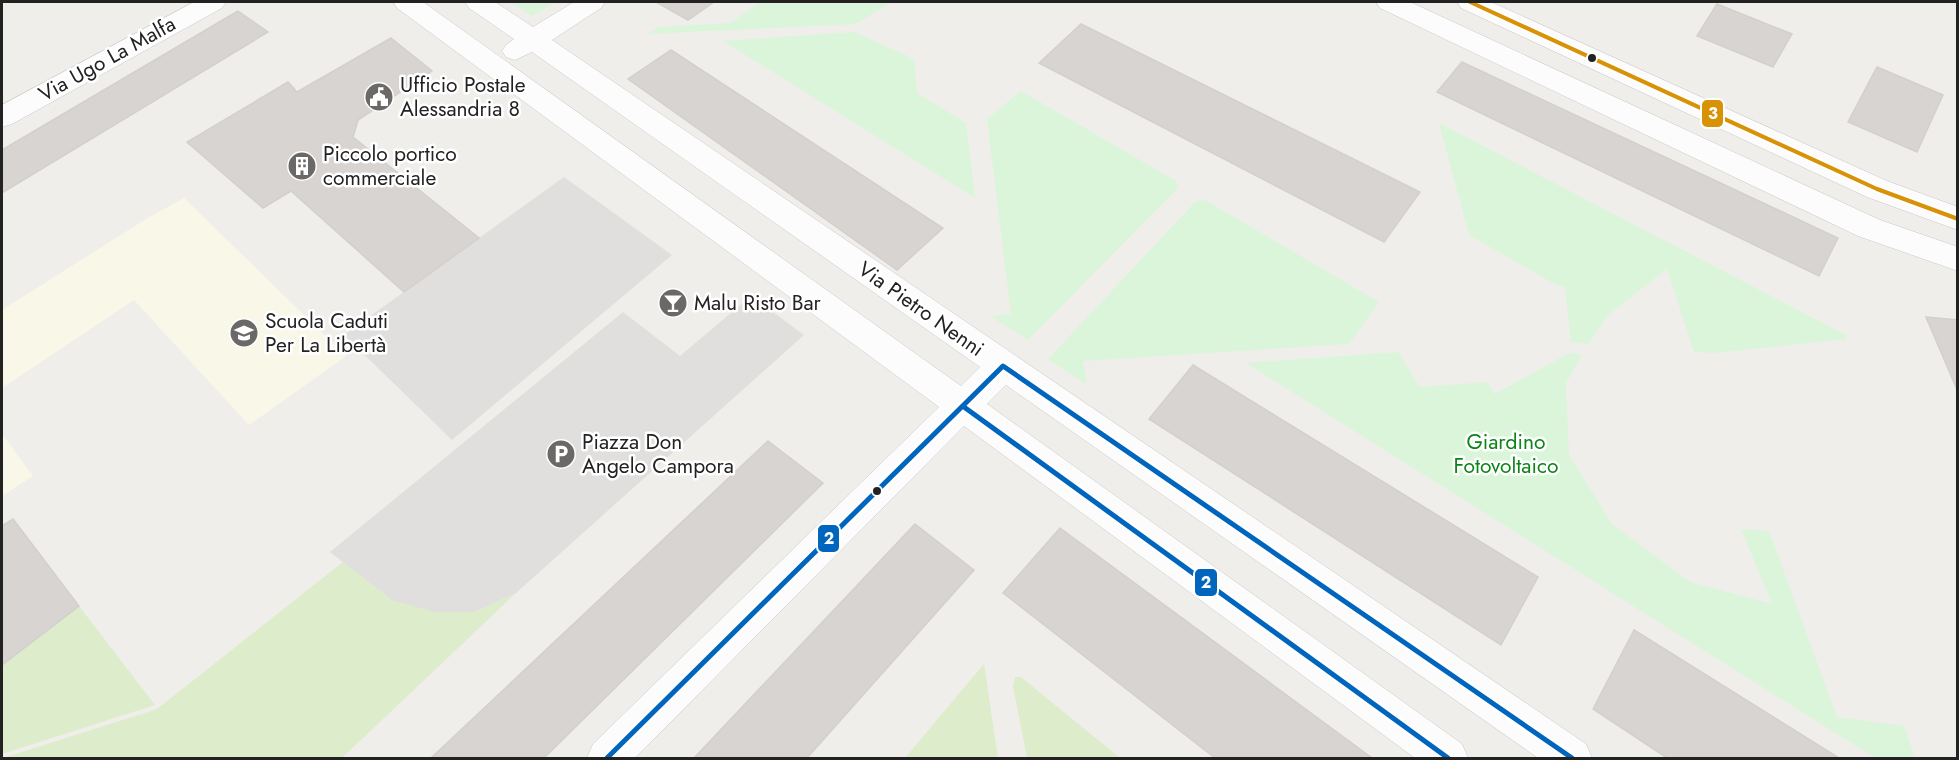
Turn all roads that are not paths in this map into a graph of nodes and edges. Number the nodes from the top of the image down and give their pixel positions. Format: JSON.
{"nodes":[{"id":1,"x":213,"y":2,"type":"edge"},
{"id":2,"x":406,"y":2,"type":"edge"},
{"id":3,"x":478,"y":2,"type":"edge"},
{"id":4,"x":592,"y":2,"type":"edge"},
{"id":5,"x":1389,"y":2,"type":"edge"},
{"id":6,"x":1470,"y":2,"type":"edge"},
{"id":7,"x":532,"y":40,"type":"junction"},
{"id":8,"x":493,"y":65,"type":"junction"},
{"id":9,"x":2,"y":117,"type":"edge"},
{"id":10,"x":1958,"y":219,"type":"edge"},
{"id":11,"x":1958,"y":260,"type":"edge"},
{"id":12,"x":1003,"y":366,"type":"junction"},
{"id":13,"x":964,"y":407,"type":"junction"},
{"id":14,"x":607,"y":759,"type":"edge"},
{"id":15,"x":1448,"y":759,"type":"edge"},
{"id":16,"x":1572,"y":759,"type":"edge"}],
"edges":[{"from":1,"to":9,"type":"street","name":"Via Ugo La Malfa"},
{"from":2,"to":8,"type":"street"},
{"from":3,"to":7,"type":"street","name":"Via Pietro Nenni"},
{"from":4,"to":7,"type":"street"},
{"from":5,"to":11,"type":"street"},
{"from":6,"to":10,"type":"street"},
{"from":7,"to":8,"type":"street"},
{"from":7,"to":12,"type":"street","name":"Via Pietro Nenni"},
{"from":8,"to":13,"type":"street"},
{"from":12,"to":13,"type":"street"},
{"from":12,"to":16,"type":"street","name":"Via Pietro Nenni"},
{"from":13,"to":14,"type":"street"},
{"from":13,"to":15,"type":"street"}]}
